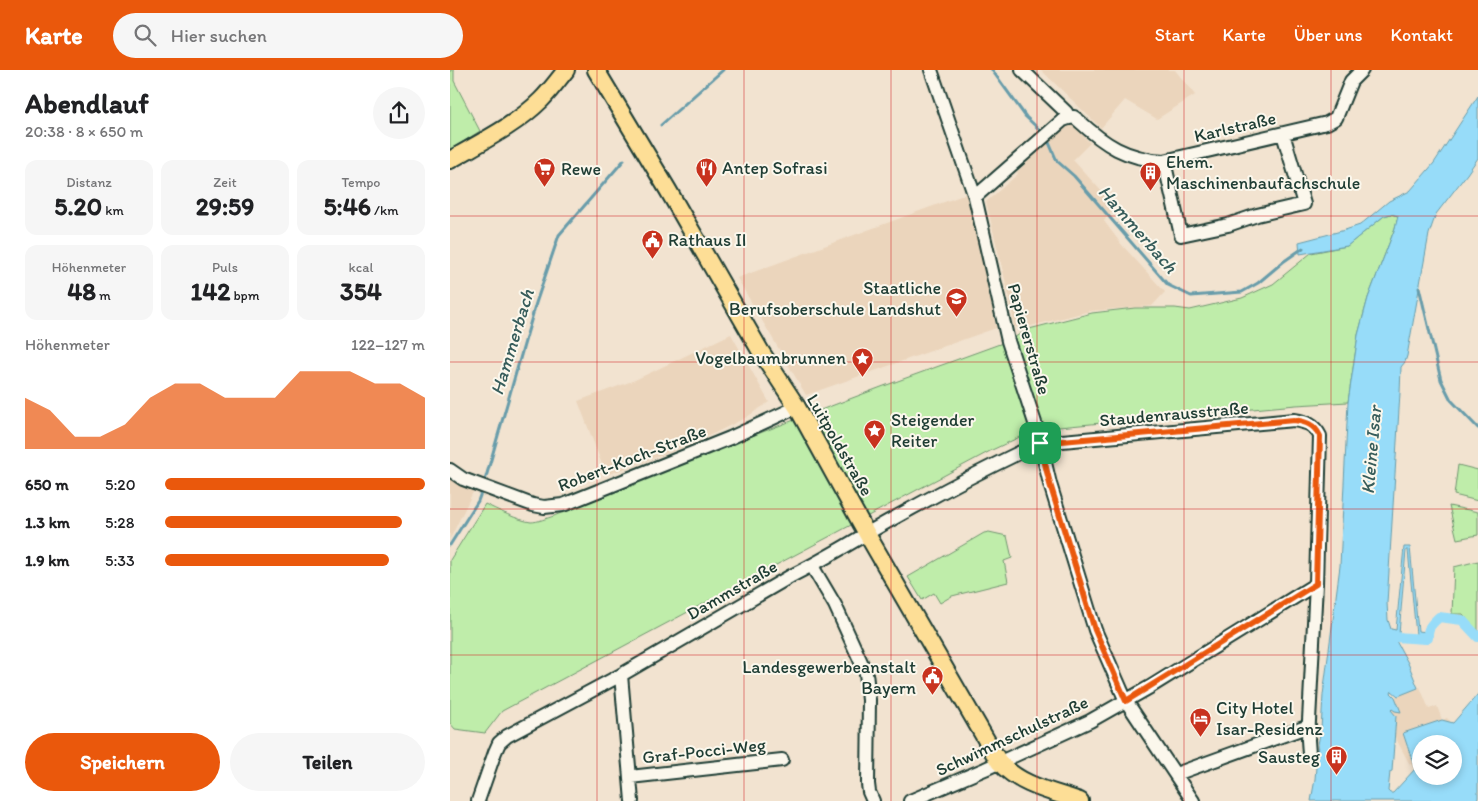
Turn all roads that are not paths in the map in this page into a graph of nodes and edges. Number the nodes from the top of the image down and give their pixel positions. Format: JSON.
{"nodes":[{"id":1,"x":566,"y":70,"type":"edge"},
{"id":2,"x":596,"y":70,"type":"edge"},
{"id":3,"x":931,"y":70,"type":"edge"},
{"id":4,"x":1022,"y":70,"type":"edge"},
{"id":5,"x":1362,"y":70,"type":"edge"},
{"id":6,"x":1069,"y":118,"type":"junction"},
{"id":7,"x":1284,"y":134,"type":"junction"},
{"id":8,"x":450,"y":160,"type":"edge"},
{"id":9,"x":1164,"y":161,"type":"junction"},
{"id":10,"x":975,"y":197,"type":"junction"},
{"id":11,"x":797,"y":407,"type":"junction"},
{"id":12,"x":1040,"y":443,"type":"junction"},
{"id":13,"x":450,"y":470,"type":"edge"},
{"id":14,"x":867,"y":534,"type":"junction"},
{"id":15,"x":812,"y":566,"type":"junction"},
{"id":16,"x":1316,"y":584,"type":"junction"},
{"id":17,"x":621,"y":675,"type":"junction"},
{"id":18,"x":1126,"y":701,"type":"junction"},
{"id":19,"x":1309,"y":726,"type":"junction"},
{"id":20,"x":1309,"y":754,"type":"dead end"},
{"id":21,"x":782,"y":760,"type":"dead end"},
{"id":22,"x":999,"y":762,"type":"junction"},
{"id":23,"x":1176,"y":774,"type":"junction"},
{"id":24,"x":630,"y":777,"type":"junction"},
{"id":25,"x":478,"y":801,"type":"edge"},
{"id":26,"x":632,"y":801,"type":"edge"},
{"id":27,"x":873,"y":801,"type":"edge"},
{"id":28,"x":910,"y":801,"type":"edge"},
{"id":29,"x":1080,"y":801,"type":"edge"},
{"id":30,"x":1193,"y":801,"type":"edge"}],
"edges":[{"from":1,"to":8,"type":"main road"},
{"from":2,"to":11,"type":"main road","name":"Luitpoldstraße"},
{"from":3,"to":10,"type":"street","name":"Papiererstraße"},
{"from":4,"to":6,"type":"street","name":"Karlstraße"},
{"from":5,"to":7,"type":"street","name":"Karlstraße"},
{"from":6,"to":9,"type":"street","name":"Karlstraße"},
{"from":6,"to":10,"type":"street"},
{"from":7,"to":9,"type":"street","name":"Karlstraße"},
{"from":7,"to":9,"type":"street"},
{"from":10,"to":12,"type":"street","name":"Papiererstraße"},
{"from":11,"to":13,"type":"street","name":"Robert-Koch-Straße"},
{"from":11,"to":14,"type":"main road","name":"Luitpoldstraße"},
{"from":12,"to":14,"type":"street","name":"Dammstraße"},
{"from":12,"to":16,"type":"street","name":"Staudenrausstraße"},
{"from":12,"to":18,"type":"street","name":"Papiererstraße"},
{"from":14,"to":15,"type":"street","name":"Dammstraße"},
{"from":14,"to":22,"type":"main road","name":"Luitpoldstraße"},
{"from":15,"to":17,"type":"street","name":"Dammstraße"},
{"from":15,"to":27,"type":"street"},
{"from":16,"to":18,"type":"street","name":"Schwimmschulstraße"},
{"from":16,"to":19,"type":"street"},
{"from":17,"to":24,"type":"street"},
{"from":17,"to":25,"type":"street","name":"Dammstraße"},
{"from":18,"to":22,"type":"street","name":"Schwimmschulstraße"},
{"from":18,"to":23,"type":"street","name":"Papiererstraße"},
{"from":19,"to":20,"type":"street"},
{"from":19,"to":23,"type":"street"},
{"from":21,"to":24,"type":"street","name":"Graf-Pocci-Weg"},
{"from":22,"to":28,"type":"street","name":"Schwimmschulstraße"},
{"from":22,"to":29,"type":"main road","name":"Luitpoldstraße"},
{"from":23,"to":30,"type":"street","name":"Papiererstraße"},
{"from":24,"to":26,"type":"street"}]}
